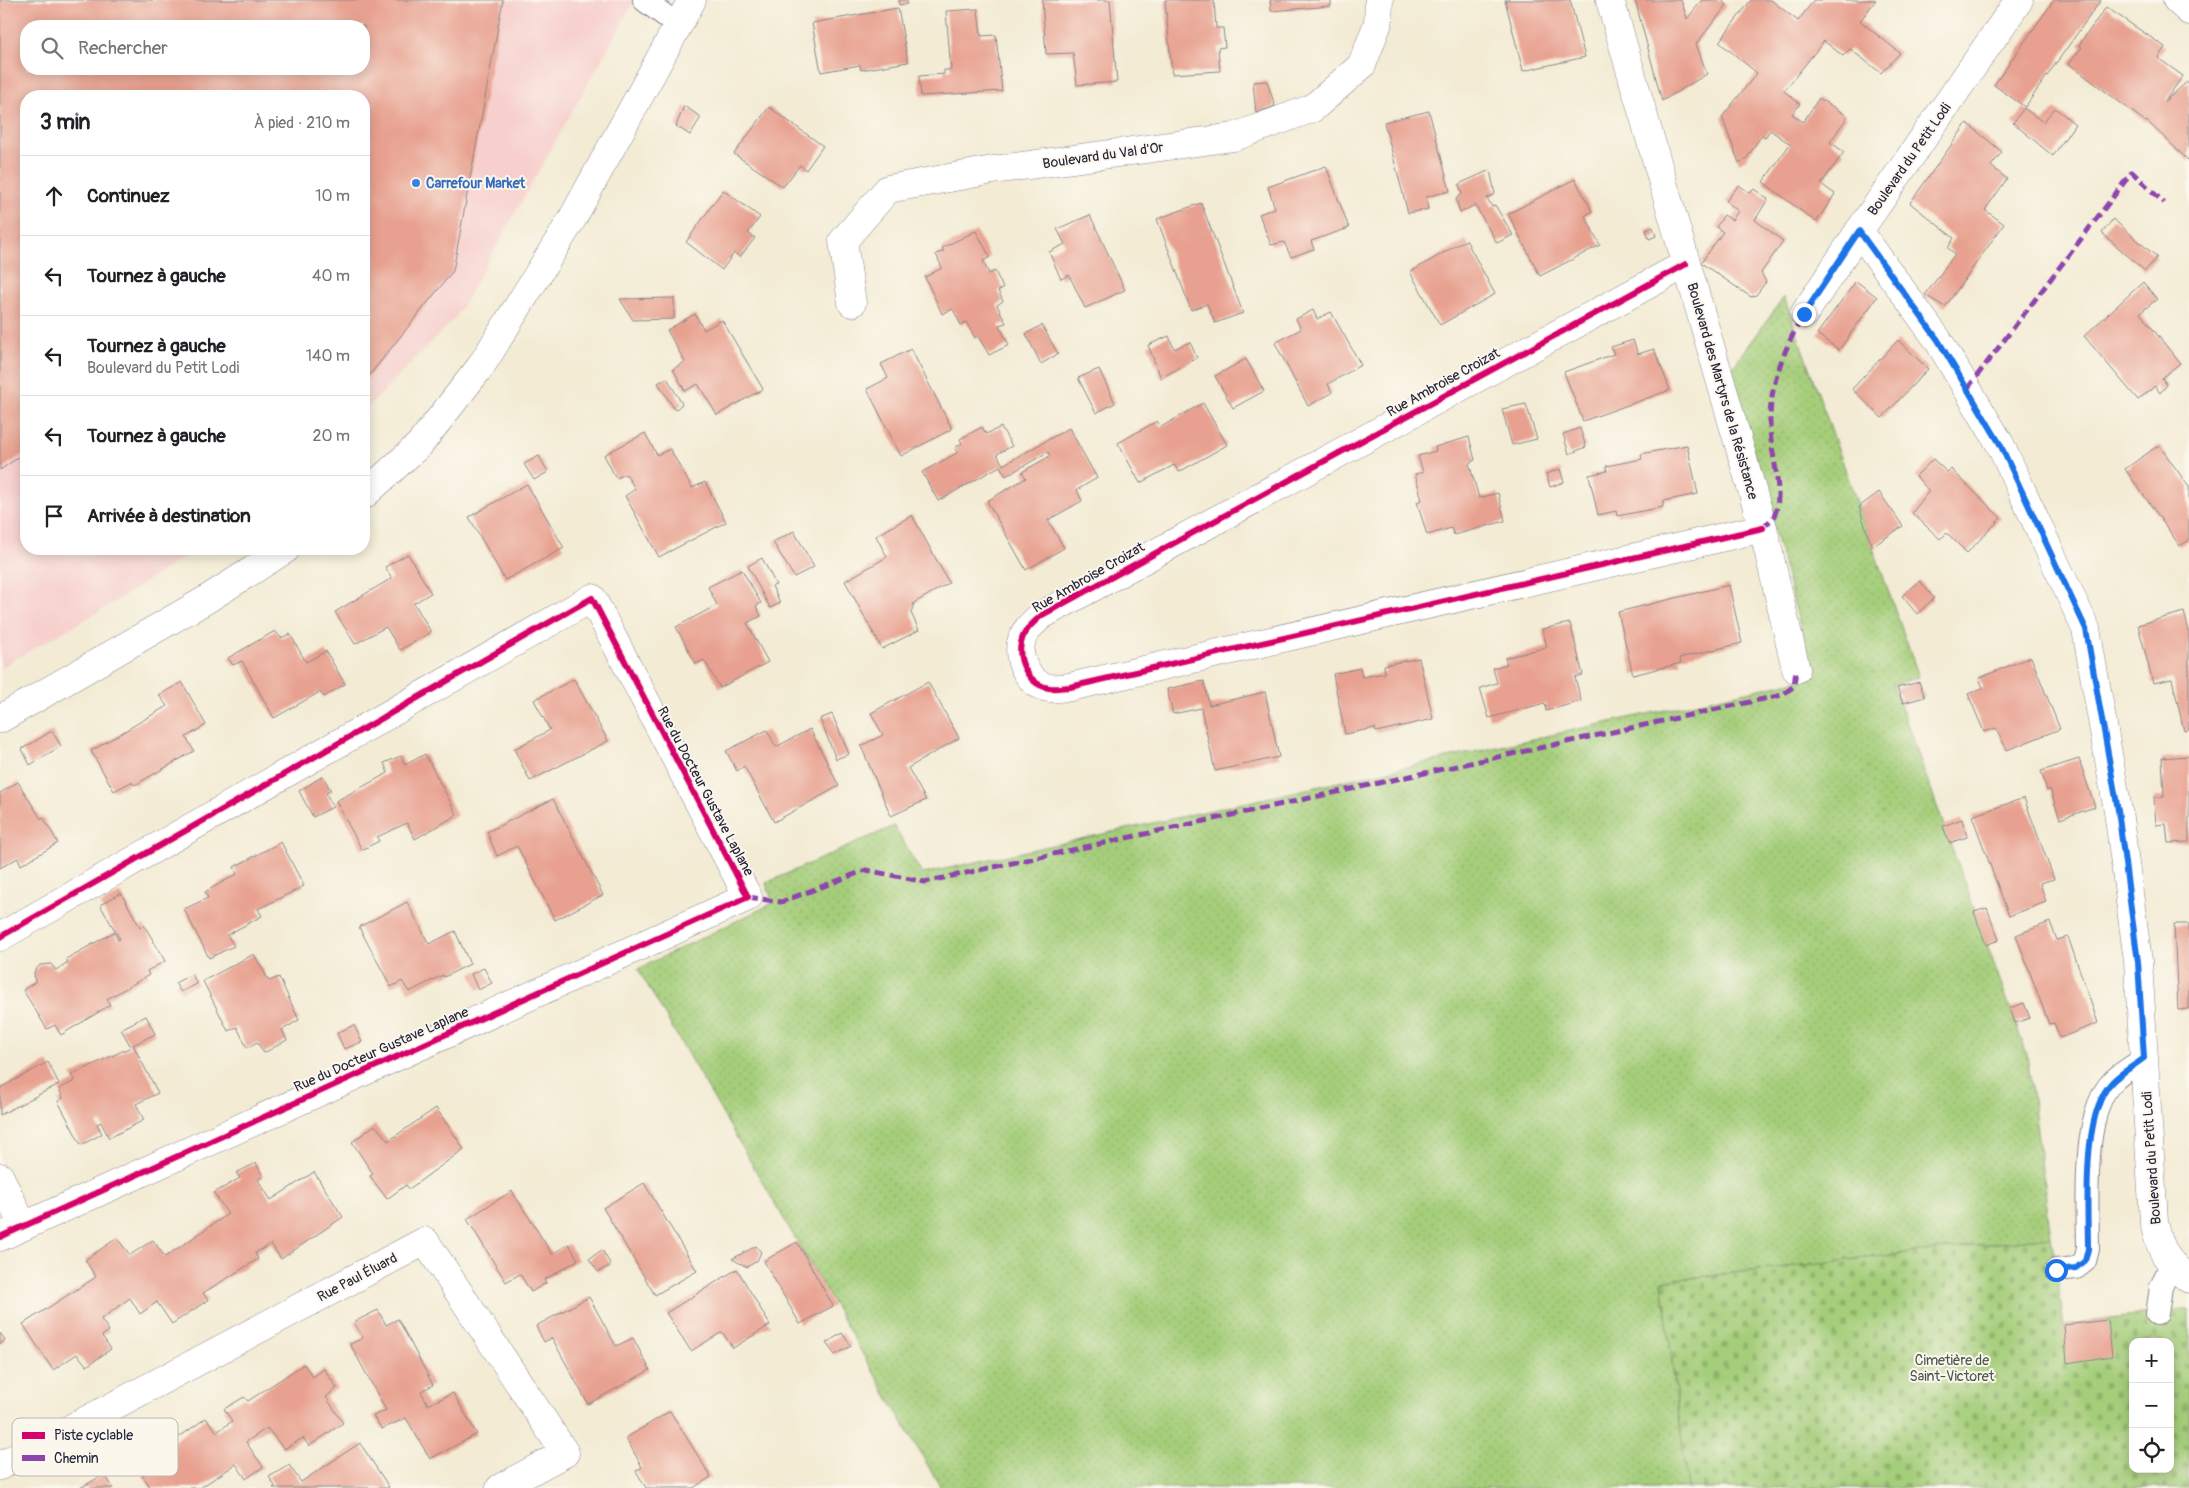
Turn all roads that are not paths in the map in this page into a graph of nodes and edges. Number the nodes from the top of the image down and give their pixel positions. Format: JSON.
{"nodes":[{"id":1,"x":644,"y":0,"type":"edge"},
{"id":2,"x":692,"y":0,"type":"edge"},
{"id":3,"x":1379,"y":0,"type":"edge"},
{"id":4,"x":1610,"y":0,"type":"edge"},
{"id":5,"x":2019,"y":0,"type":"edge"},
{"id":6,"x":2177,"y":0,"type":"edge"},
{"id":7,"x":2189,"y":11,"type":"edge"},
{"id":8,"x":679,"y":26,"type":"junction"},
{"id":9,"x":1859,"y":231,"type":"junction"},
{"id":10,"x":1686,"y":264,"type":"junction"},
{"id":11,"x":852,"y":303,"type":"dead end"},
{"id":12,"x":1804,"y":314,"type":"dead end"},
{"id":13,"x":370,"y":490,"type":"edge"},
{"id":14,"x":1762,"y":528,"type":"junction"},
{"id":15,"x":277,"y":555,"type":"edge"},
{"id":16,"x":1796,"y":669,"type":"dead end"},
{"id":17,"x":0,"y":718,"type":"edge"},
{"id":18,"x":0,"y":937,"type":"edge"},
{"id":19,"x":2144,"y":1058,"type":"junction"},
{"id":20,"x":0,"y":1178,"type":"edge"},
{"id":21,"x":11,"y":1231,"type":"edge"},
{"id":22,"x":2056,"y":1270,"type":"dead end"},
{"id":23,"x":2180,"y":1271,"type":"edge"},
{"id":24,"x":2157,"y":1314,"type":"dead end"},
{"id":25,"x":91,"y":1418,"type":"edge"},
{"id":26,"x":12,"y":1460,"type":"edge"},
{"id":27,"x":0,"y":1466,"type":"edge"},
{"id":28,"x":500,"y":1488,"type":"edge"}],
"edges":[{"from":1,"to":8,"type":"lane"},
{"from":2,"to":8,"type":"street"},
{"from":3,"to":11,"type":"street","name":"Boulevard du Val d'Or"},
{"from":4,"to":10,"type":"street","name":"Boulevard des Martyrs de la Résistance"},
{"from":5,"to":9,"type":"street","name":"Boulevard du Petit Lodi"},
{"from":6,"to":7,"type":"street"},
{"from":8,"to":13,"type":"street"},
{"from":9,"to":12,"type":"street"},
{"from":9,"to":19,"type":"street","name":"Boulevard du Petit Lodi"},
{"from":10,"to":14,"type":"street","name":"Boulevard des Martyrs de la Résistance"},
{"from":10,"to":14,"type":"street","name":"Rue Ambroise Croizat"},
{"from":14,"to":16,"type":"street","name":"Boulevard des Martyrs de la Résistance"},
{"from":15,"to":17,"type":"street"},
{"from":18,"to":21,"type":"street","name":"Rue du Docteur Gustave Laplane"},
{"from":19,"to":22,"type":"lane"},
{"from":19,"to":23,"type":"street","name":"Boulevard du Petit Lodi"},
{"from":20,"to":21,"type":"street","name":"Rue du Docteur Gustave Laplane"},
{"from":23,"to":24,"type":"lane"},
{"from":25,"to":28,"type":"street","name":"Rue Paul Éluard"},
{"from":26,"to":27,"type":"street","name":"Rue Paul Éluard"}]}
